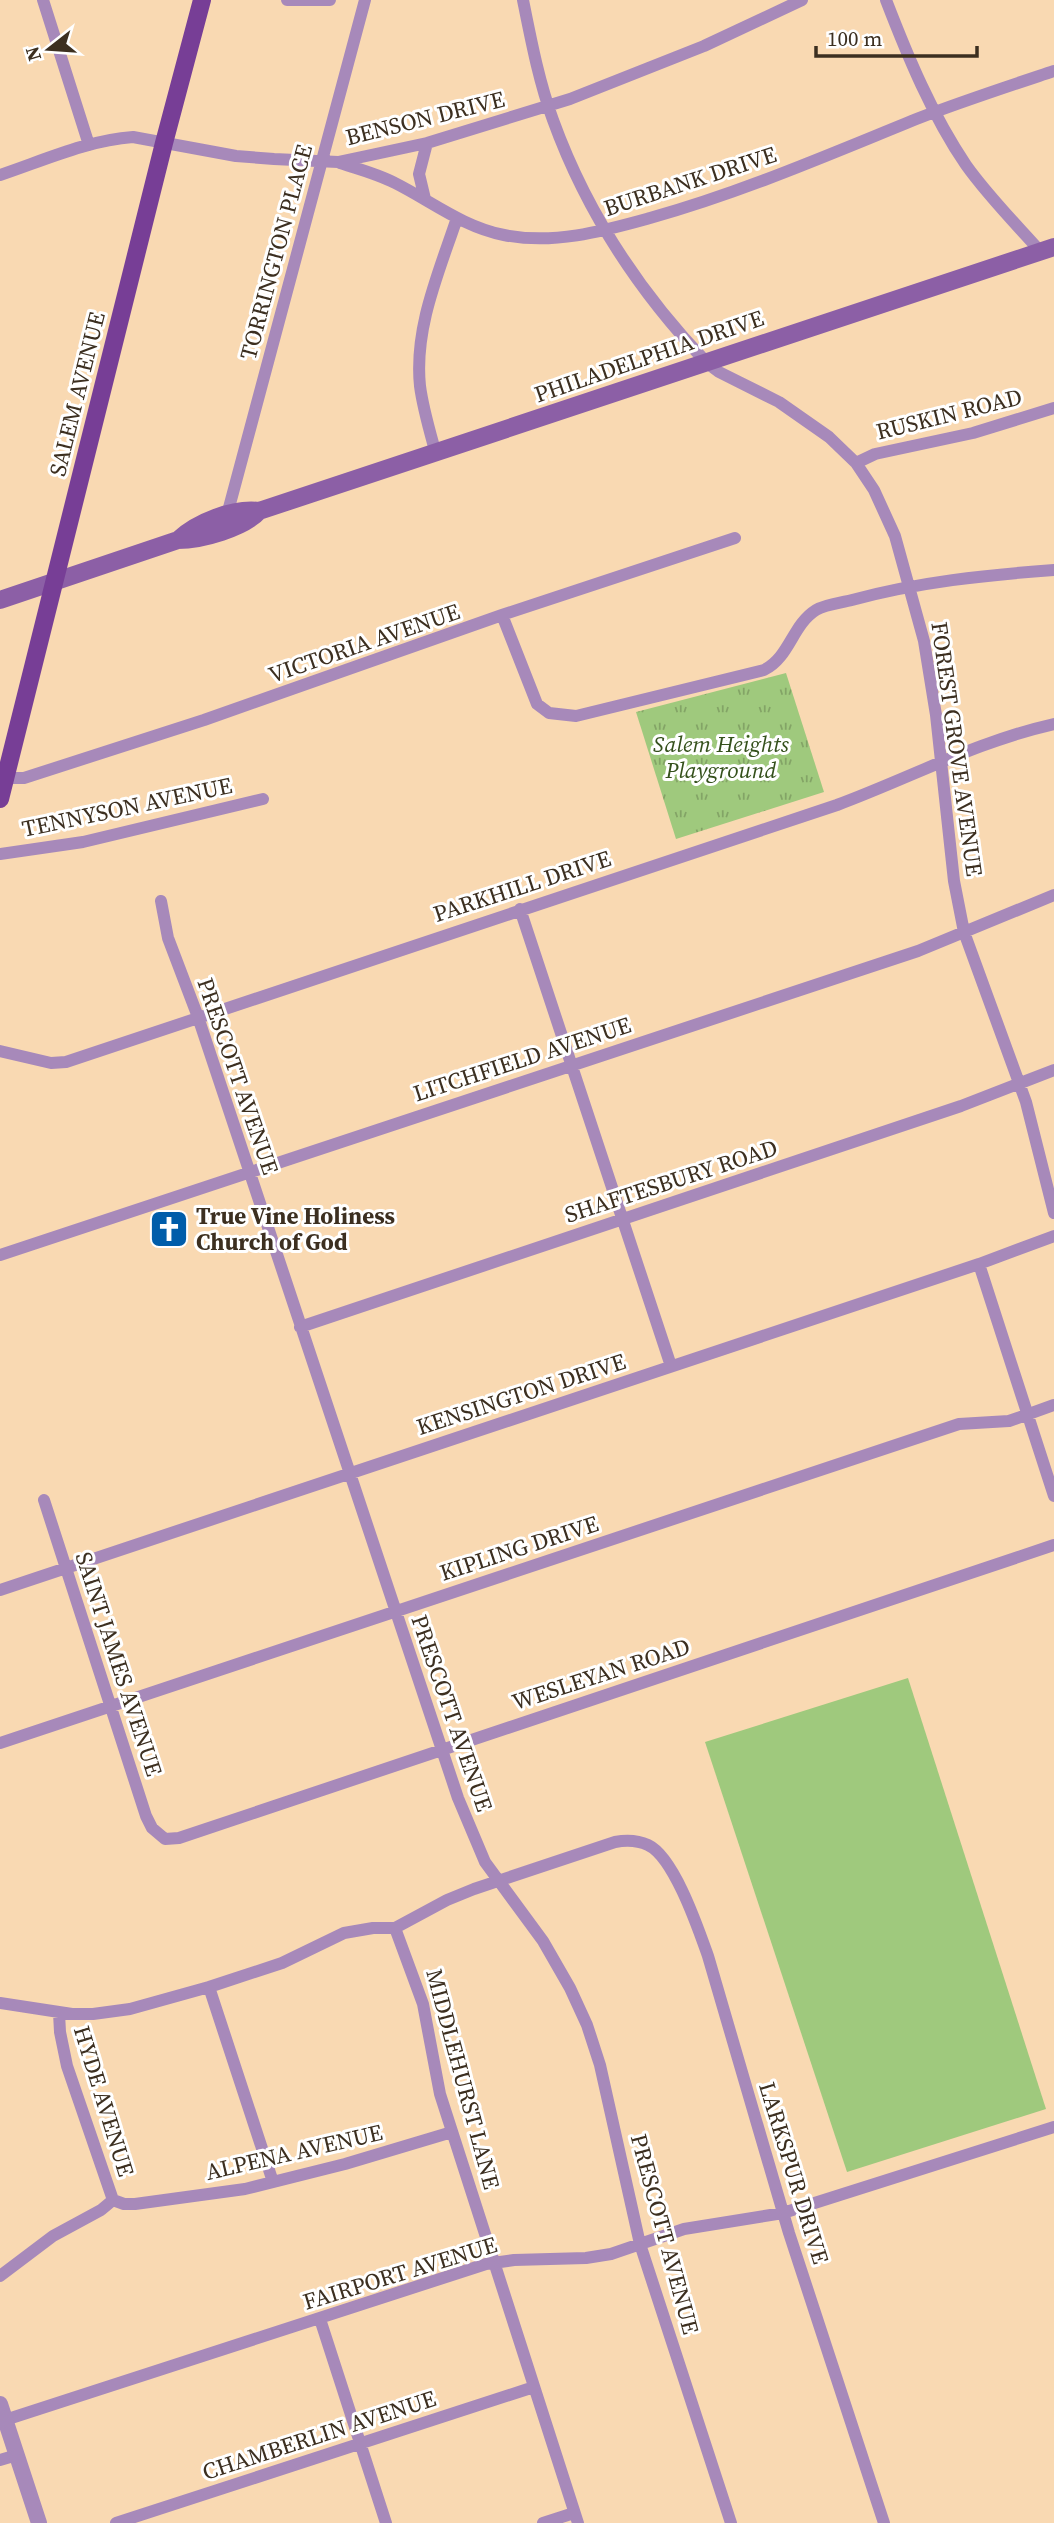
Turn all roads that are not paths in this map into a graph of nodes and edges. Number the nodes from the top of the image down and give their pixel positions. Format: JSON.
{"nodes":[{"id":1,"x":43,"y":0,"type":"edge"},
{"id":2,"x":202,"y":0,"type":"edge"},
{"id":3,"x":286,"y":0,"type":"edge"},
{"id":4,"x":330,"y":0,"type":"edge"},
{"id":5,"x":365,"y":0,"type":"edge"},
{"id":6,"x":523,"y":0,"type":"edge"},
{"id":7,"x":802,"y":0,"type":"edge"},
{"id":8,"x":886,"y":0,"type":"edge"},
{"id":9,"x":1054,"y":71,"type":"edge"},
{"id":10,"x":549,"y":107,"type":"junction"},
{"id":11,"x":936,"y":112,"type":"junction"},
{"id":12,"x":163,"y":143,"type":"junction"},
{"id":13,"x":427,"y":143,"type":"junction"},
{"id":14,"x":89,"y":145,"type":"junction"},
{"id":15,"x":323,"y":161,"type":"junction"},
{"id":16,"x":338,"y":162,"type":"junction"},
{"id":17,"x":0,"y":176,"type":"edge"},
{"id":18,"x":425,"y":199,"type":"junction"},
{"id":19,"x":457,"y":218,"type":"junction"},
{"id":20,"x":604,"y":231,"type":"junction"},
{"id":21,"x":1047,"y":249,"type":"edge"},
{"id":22,"x":707,"y":362,"type":"junction"},
{"id":23,"x":1054,"y":408,"type":"edge"},
{"id":24,"x":436,"y":454,"type":"junction"},
{"id":25,"x":856,"y":463,"type":"junction"},
{"id":26,"x":260,"y":511,"type":"junction"},
{"id":27,"x":227,"y":515,"type":"junction"},
{"id":28,"x":735,"y":538,"type":"dead end"},
{"id":29,"x":178,"y":540,"type":"junction"},
{"id":30,"x":1054,"y":570,"type":"edge"},
{"id":31,"x":56,"y":581,"type":"junction"},
{"id":32,"x":910,"y":587,"type":"junction"},
{"id":33,"x":0,"y":600,"type":"edge"},
{"id":34,"x":502,"y":615,"type":"junction"},
{"id":35,"x":1054,"y":724,"type":"edge"},
{"id":36,"x":942,"y":762,"type":"junction"},
{"id":37,"x":5,"y":778,"type":"junction"},
{"id":38,"x":0,"y":799,"type":"edge"},
{"id":39,"x":263,"y":799,"type":"dead end"},
{"id":40,"x":0,"y":855,"type":"edge"},
{"id":41,"x":1054,"y":895,"type":"edge"},
{"id":42,"x":160,"y":901,"type":"dead end"},
{"id":43,"x":520,"y":909,"type":"junction"},
{"id":44,"x":964,"y":932,"type":"junction"},
{"id":45,"x":198,"y":1017,"type":"junction"},
{"id":46,"x":0,"y":1051,"type":"edge"},
{"id":47,"x":572,"y":1064,"type":"junction"},
{"id":48,"x":1054,"y":1070,"type":"edge"},
{"id":49,"x":1020,"y":1085,"type":"junction"},
{"id":50,"x":249,"y":1173,"type":"junction"},
{"id":51,"x":1054,"y":1213,"type":"edge"},
{"id":52,"x":623,"y":1220,"type":"junction"},
{"id":53,"x":1054,"y":1236,"type":"edge"},
{"id":54,"x":0,"y":1255,"type":"edge"},
{"id":55,"x":979,"y":1264,"type":"junction"},
{"id":56,"x":300,"y":1327,"type":"junction"},
{"id":57,"x":671,"y":1366,"type":"junction"},
{"id":58,"x":1054,"y":1405,"type":"edge"},
{"id":59,"x":1027,"y":1415,"type":"junction"},
{"id":60,"x":349,"y":1474,"type":"junction"},
{"id":61,"x":1054,"y":1496,"type":"edge"},
{"id":62,"x":44,"y":1500,"type":"dead end"},
{"id":63,"x":1054,"y":1545,"type":"edge"},
{"id":64,"x":66,"y":1568,"type":"junction"},
{"id":65,"x":0,"y":1590,"type":"edge"},
{"id":66,"x":395,"y":1612,"type":"junction"},
{"id":67,"x":112,"y":1705,"type":"junction"},
{"id":68,"x":0,"y":1743,"type":"edge"},
{"id":69,"x":442,"y":1749,"type":"junction"},
{"id":70,"x":161,"y":1837,"type":"joint"},
{"id":71,"x":498,"y":1880,"type":"junction"},
{"id":72,"x":395,"y":1928,"type":"junction"},
{"id":73,"x":209,"y":1987,"type":"junction"},
{"id":74,"x":0,"y":2003,"type":"edge"},
{"id":75,"x":59,"y":2013,"type":"junction"},
{"id":76,"x":1054,"y":2127,"type":"edge"},
{"id":77,"x":452,"y":2132,"type":"junction"},
{"id":78,"x":274,"y":2182,"type":"junction"},
{"id":79,"x":113,"y":2200,"type":"junction"},
{"id":80,"x":783,"y":2213,"type":"junction"},
{"id":81,"x":640,"y":2244,"type":"junction"},
{"id":82,"x":494,"y":2263,"type":"junction"},
{"id":83,"x":0,"y":2276,"type":"edge"},
{"id":84,"x":320,"y":2319,"type":"junction"},
{"id":85,"x":534,"y":2387,"type":"junction"},
{"id":86,"x":0,"y":2403,"type":"edge"},
{"id":87,"x":5,"y":2420,"type":"junction"},
{"id":88,"x":360,"y":2444,"type":"junction"},
{"id":89,"x":17,"y":2455,"type":"junction"},
{"id":90,"x":0,"y":2460,"type":"edge"},
{"id":91,"x":576,"y":2518,"type":"edge"},
{"id":92,"x":39,"y":2523,"type":"edge"},
{"id":93,"x":116,"y":2523,"type":"edge"},
{"id":94,"x":386,"y":2523,"type":"edge"},
{"id":95,"x":543,"y":2523,"type":"edge"},
{"id":96,"x":731,"y":2523,"type":"edge"},
{"id":97,"x":884,"y":2523,"type":"edge"}],
"edges":[{"from":1,"to":14,"type":"street"},
{"from":2,"to":12,"type":"main road","name":"SALEM AVENUE"},
{"from":3,"to":4,"type":"street"},
{"from":5,"to":15,"type":"street","name":"TORRINGTON PLACE"},
{"from":6,"to":10,"type":"street","name":"FOREST GROVE AVENUE"},
{"from":7,"to":10,"type":"street","name":"BENSON DRIVE"},
{"from":8,"to":11,"type":"street"},
{"from":9,"to":11,"type":"street","name":"BURBANK DRIVE"},
{"from":10,"to":13,"type":"street","name":"BENSON DRIVE"},
{"from":10,"to":20,"type":"street","name":"FOREST GROVE AVENUE"},
{"from":11,"to":20,"type":"street","name":"BURBANK DRIVE"},
{"from":11,"to":21,"type":"street"},
{"from":12,"to":14,"type":"street","name":"BENSON DRIVE"},
{"from":12,"to":15,"type":"street","name":"BENSON DRIVE"},
{"from":12,"to":31,"type":"main road","name":"SALEM AVENUE"},
{"from":13,"to":16,"type":"street","name":"BENSON DRIVE"},
{"from":13,"to":18,"type":"street"},
{"from":14,"to":17,"type":"street","name":"BENSON DRIVE"},
{"from":15,"to":16,"type":"street","name":"BENSON DRIVE"},
{"from":15,"to":27,"type":"street","name":"TORRINGTON PLACE"},
{"from":16,"to":18,"type":"street","name":"BURBANK DRIVE"},
{"from":18,"to":19,"type":"street","name":"BURBANK DRIVE"},
{"from":19,"to":20,"type":"street","name":"BURBANK DRIVE"},
{"from":19,"to":24,"type":"street"},
{"from":20,"to":22,"type":"street","name":"FOREST GROVE AVENUE"},
{"from":21,"to":22,"type":"main road","name":"PHILADELPHIA DRIVE"},
{"from":22,"to":24,"type":"main road","name":"PHILADELPHIA DRIVE"},
{"from":22,"to":25,"type":"street","name":"FOREST GROVE AVENUE"},
{"from":23,"to":25,"type":"street","name":"RUSKIN ROAD"},
{"from":24,"to":26,"type":"main road","name":"PHILADELPHIA DRIVE"},
{"from":25,"to":32,"type":"street","name":"FOREST GROVE AVENUE"},
{"from":26,"to":27,"type":"main road","name":"PHILADELPHIA DRIVE"},
{"from":26,"to":29,"type":"main road","name":"PHILADELPHIA DRIVE"},
{"from":27,"to":29,"type":"main road","name":"PHILADELPHIA DRIVE"},
{"from":28,"to":34,"type":"street","name":"VICTORIA AVENUE"},
{"from":29,"to":31,"type":"main road","name":"PHILADELPHIA DRIVE"},
{"from":30,"to":32,"type":"street"},
{"from":31,"to":33,"type":"main road","name":"PHILADELPHIA DRIVE"},
{"from":31,"to":37,"type":"main road","name":"SALEM AVENUE"},
{"from":32,"to":34,"type":"street"},
{"from":32,"to":36,"type":"street","name":"FOREST GROVE AVENUE"},
{"from":34,"to":37,"type":"street","name":"VICTORIA AVENUE"},
{"from":35,"to":36,"type":"street","name":"PARKHILL DRIVE"},
{"from":36,"to":43,"type":"street","name":"PARKHILL DRIVE"},
{"from":36,"to":44,"type":"street","name":"FOREST GROVE AVENUE"},
{"from":37,"to":38,"type":"main road","name":"SALEM AVENUE"},
{"from":39,"to":40,"type":"street","name":"TENNYSON AVENUE"},
{"from":41,"to":44,"type":"street","name":"LITCHFIELD AVENUE"},
{"from":42,"to":45,"type":"street","name":"PRESCOTT AVENUE"},
{"from":43,"to":45,"type":"street","name":"PARKHILL DRIVE"},
{"from":43,"to":47,"type":"street"},
{"from":44,"to":47,"type":"street","name":"LITCHFIELD AVENUE"},
{"from":44,"to":49,"type":"street","name":"FOREST GROVE AVENUE"},
{"from":45,"to":46,"type":"street","name":"PARKHILL DRIVE"},
{"from":45,"to":50,"type":"street","name":"PRESCOTT AVENUE"},
{"from":47,"to":50,"type":"street","name":"LITCHFIELD AVENUE"},
{"from":47,"to":52,"type":"street"},
{"from":48,"to":49,"type":"street","name":"SHAFTESBURY ROAD"},
{"from":49,"to":51,"type":"street","name":"FOREST GROVE AVENUE"},
{"from":49,"to":52,"type":"street","name":"SHAFTESBURY ROAD"},
{"from":50,"to":54,"type":"street","name":"LITCHFIELD AVENUE"},
{"from":50,"to":56,"type":"street","name":"PRESCOTT AVENUE"},
{"from":52,"to":56,"type":"street","name":"SHAFTESBURY ROAD"},
{"from":52,"to":57,"type":"street"},
{"from":53,"to":55,"type":"street","name":"KENSINGTON DRIVE"},
{"from":55,"to":57,"type":"street","name":"KENSINGTON DRIVE"},
{"from":55,"to":59,"type":"street"},
{"from":56,"to":60,"type":"street","name":"PRESCOTT AVENUE"},
{"from":57,"to":60,"type":"street","name":"KENSINGTON DRIVE"},
{"from":58,"to":59,"type":"street","name":"KIPLING DRIVE"},
{"from":59,"to":61,"type":"street"},
{"from":59,"to":66,"type":"street","name":"KIPLING DRIVE"},
{"from":60,"to":64,"type":"street","name":"KENSINGTON DRIVE"},
{"from":60,"to":66,"type":"street","name":"PRESCOTT AVENUE"},
{"from":62,"to":64,"type":"street","name":"SAINT JAMES AVENUE"},
{"from":63,"to":69,"type":"street","name":"WESLEYAN ROAD"},
{"from":64,"to":65,"type":"street","name":"KENSINGTON DRIVE"},
{"from":64,"to":67,"type":"street","name":"SAINT JAMES AVENUE"},
{"from":66,"to":67,"type":"street","name":"KIPLING DRIVE"},
{"from":66,"to":69,"type":"street","name":"PRESCOTT AVENUE"},
{"from":67,"to":68,"type":"street","name":"KIPLING DRIVE"},
{"from":67,"to":70,"type":"street","name":"SAINT JAMES AVENUE"},
{"from":69,"to":70,"type":"street","name":"WESLEYAN ROAD"},
{"from":69,"to":71,"type":"street","name":"PRESCOTT AVENUE"},
{"from":71,"to":72,"type":"street"},
{"from":71,"to":80,"type":"street","name":"LARKSPUR DRIVE"},
{"from":71,"to":81,"type":"street","name":"PRESCOTT AVENUE"},
{"from":72,"to":73,"type":"street"},
{"from":72,"to":77,"type":"street","name":"MIDDLEHURST LANE"},
{"from":73,"to":75,"type":"street"},
{"from":73,"to":78,"type":"street"},
{"from":74,"to":75,"type":"street"},
{"from":75,"to":79,"type":"street","name":"HYDE AVENUE"},
{"from":76,"to":80,"type":"street","name":"FAIRPORT AVENUE"},
{"from":77,"to":78,"type":"street","name":"ALPENA AVENUE"},
{"from":77,"to":82,"type":"street","name":"MIDDLEHURST LANE"},
{"from":78,"to":79,"type":"street","name":"ALPENA AVENUE"},
{"from":79,"to":83,"type":"street"},
{"from":80,"to":81,"type":"street","name":"FAIRPORT AVENUE"},
{"from":80,"to":97,"type":"street","name":"LARKSPUR DRIVE"},
{"from":81,"to":82,"type":"street","name":"FAIRPORT AVENUE"},
{"from":81,"to":96,"type":"street","name":"PRESCOTT AVENUE"},
{"from":82,"to":84,"type":"street","name":"FAIRPORT AVENUE"},
{"from":82,"to":85,"type":"street","name":"MIDDLEHURST LANE"},
{"from":84,"to":87,"type":"street","name":"FAIRPORT AVENUE"},
{"from":84,"to":88,"type":"street"},
{"from":85,"to":88,"type":"street","name":"CHAMBERLIN AVENUE"},
{"from":85,"to":91,"type":"street","name":"MIDDLEHURST LANE"},
{"from":86,"to":87,"type":"street"},
{"from":87,"to":89,"type":"street"},
{"from":88,"to":93,"type":"street","name":"CHAMBERLIN AVENUE"},
{"from":88,"to":94,"type":"street"},
{"from":89,"to":90,"type":"street"},
{"from":89,"to":92,"type":"street"},
{"from":91,"to":95,"type":"street"}]}
